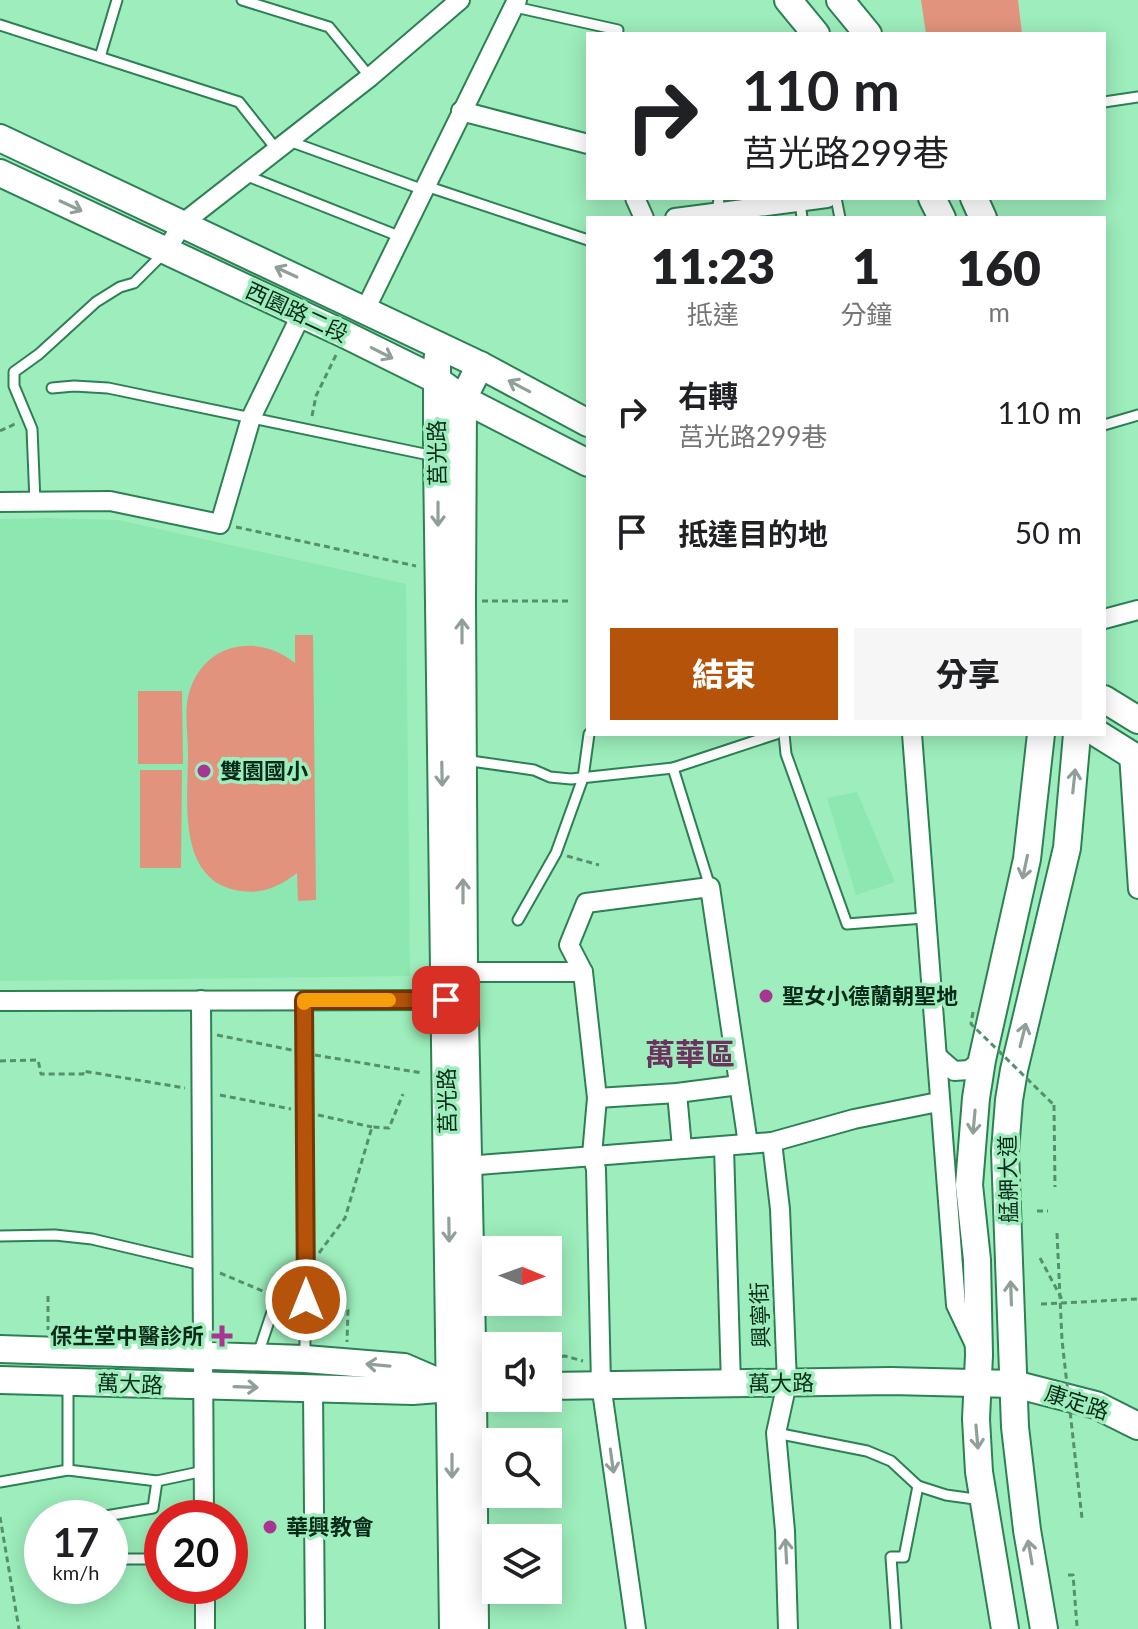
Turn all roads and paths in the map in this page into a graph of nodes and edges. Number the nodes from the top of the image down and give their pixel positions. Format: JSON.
{"nodes":[{"id":1,"x":117,"y":0,"type":"edge"},
{"id":2,"x":242,"y":0,"type":"edge"},
{"id":3,"x":460,"y":0,"type":"edge"},
{"id":4,"x":788,"y":0,"type":"edge"},
{"id":5,"x":840,"y":0,"type":"edge"},
{"id":6,"x":516,"y":4,"type":"edge"},
{"id":7,"x":0,"y":25,"type":"edge"},
{"id":8,"x":618,"y":32,"type":"edge"},
{"id":9,"x":814,"y":32,"type":"edge"},
{"id":10,"x":866,"y":32,"type":"edge"},
{"id":11,"x":100,"y":57,"type":"junction"},
{"id":12,"x":370,"y":77,"type":"junction"},
{"id":13,"x":1138,"y":97,"type":"edge"},
{"id":14,"x":1106,"y":102,"type":"edge"},
{"id":15,"x":461,"y":111,"type":"junction"},
{"id":16,"x":0,"y":138,"type":"edge"},
{"id":17,"x":586,"y":143,"type":"edge"},
{"id":18,"x":283,"y":146,"type":"junction"},
{"id":19,"x":0,"y":173,"type":"edge"},
{"id":20,"x":245,"y":175,"type":"junction"},
{"id":21,"x":425,"y":188,"type":"junction"},
{"id":22,"x":823,"y":200,"type":"edge"},
{"id":23,"x":718,"y":209,"type":"edge"},
{"id":24,"x":801,"y":210,"type":"edge"},
{"id":25,"x":687,"y":216,"type":"edge"},
{"id":26,"x":183,"y":223,"type":"junction"},
{"id":27,"x":401,"y":237,"type":"junction"},
{"id":28,"x":586,"y":239,"type":"edge"},
{"id":29,"x":166,"y":251,"type":"junction"},
{"id":30,"x":365,"y":310,"type":"junction"},
{"id":31,"x":301,"y":315,"type":"junction"},
{"id":32,"x":346,"y":335,"type":"junction"},
{"id":33,"x":439,"y":346,"type":"junction"},
{"id":34,"x":480,"y":365,"type":"junction"},
{"id":35,"x":437,"y":380,"type":"junction"},
{"id":36,"x":52,"y":388,"type":"dead end"},
{"id":37,"x":463,"y":399,"type":"junction"},
{"id":38,"x":1138,"y":415,"type":"edge"},
{"id":39,"x":251,"y":418,"type":"junction"},
{"id":40,"x":586,"y":422,"type":"edge"},
{"id":41,"x":1106,"y":424,"type":"edge"},
{"id":42,"x":309,"y":431,"type":"junction"},
{"id":43,"x":437,"y":457,"type":"junction"},
{"id":44,"x":586,"y":462,"type":"edge"},
{"id":45,"x":0,"y":502,"type":"edge"},
{"id":46,"x":35,"y":502,"type":"junction"},
{"id":47,"x":220,"y":524,"type":"junction"},
{"id":48,"x":438,"y":571,"type":"junction"},
{"id":49,"x":462,"y":601,"type":"junction"},
{"id":50,"x":571,"y":601,"type":"dead end"},
{"id":51,"x":1138,"y":610,"type":"edge"},
{"id":52,"x":1106,"y":618,"type":"edge"},
{"id":53,"x":1106,"y":700,"type":"edge"},
{"id":54,"x":1138,"y":720,"type":"edge"},
{"id":55,"x":589,"y":736,"type":"edge"},
{"id":56,"x":770,"y":736,"type":"edge"},
{"id":57,"x":784,"y":736,"type":"edge"},
{"id":58,"x":912,"y":736,"type":"edge"},
{"id":59,"x":1041,"y":736,"type":"edge"},
{"id":60,"x":1077,"y":736,"type":"edge"},
{"id":61,"x":1101,"y":736,"type":"edge"},
{"id":62,"x":1134,"y":756,"type":"edge"},
{"id":63,"x":463,"y":760,"type":"junction"},
{"id":64,"x":673,"y":768,"type":"junction"},
{"id":65,"x":583,"y":778,"type":"junction"},
{"id":66,"x":556,"y":853,"type":"junction"},
{"id":67,"x":599,"y":865,"type":"dead end"},
{"id":68,"x":710,"y":887,"type":"junction"},
{"id":69,"x":1138,"y":889,"type":"edge"},
{"id":70,"x":924,"y":918,"type":"junction"},
{"id":71,"x":518,"y":920,"type":"dead end"},
{"id":72,"x":464,"y":972,"type":"junction"},
{"id":73,"x":583,"y":972,"type":"junction"},
{"id":74,"x":201,"y":1000,"type":"junction"},
{"id":75,"x":304,"y":1000,"type":"junction"},
{"id":76,"x":446,"y":1000,"type":"junction"},
{"id":77,"x":0,"y":1001,"type":"edge"},
{"id":78,"x":973,"y":1012,"type":"dead end"},
{"id":79,"x":202,"y":1032,"type":"junction"},
{"id":80,"x":305,"y":1053,"type":"junction"},
{"id":81,"x":938,"y":1057,"type":"junction"},
{"id":82,"x":982,"y":1060,"type":"junction"},
{"id":83,"x":447,"y":1077,"type":"junction"},
{"id":84,"x":739,"y":1085,"type":"junction"},
{"id":85,"x":677,"y":1093,"type":"junction"},
{"id":86,"x":403,"y":1094,"type":"dead end"},
{"id":87,"x":597,"y":1098,"type":"junction"},
{"id":88,"x":938,"y":1102,"type":"junction"},
{"id":89,"x":772,"y":1142,"type":"junction"},
{"id":90,"x":748,"y":1144,"type":"junction"},
{"id":91,"x":724,"y":1147,"type":"junction"},
{"id":92,"x":682,"y":1148,"type":"junction"},
{"id":93,"x":592,"y":1155,"type":"junction"},
{"id":94,"x":466,"y":1166,"type":"junction"},
{"id":95,"x":1055,"y":1187,"type":"dead end"},
{"id":96,"x":1037,"y":1211,"type":"dead end"},
{"id":97,"x":1048,"y":1211,"type":"dead end"},
{"id":98,"x":1057,"y":1233,"type":"dead end"},
{"id":99,"x":0,"y":1236,"type":"edge"},
{"id":100,"x":1040,"y":1258,"type":"dead end"},
{"id":101,"x":202,"y":1265,"type":"junction"},
{"id":102,"x":306,"y":1270,"type":"junction"},
{"id":103,"x":48,"y":1296,"type":"dead end"},
{"id":104,"x":277,"y":1297,"type":"junction"},
{"id":105,"x":1138,"y":1299,"type":"edge"},
{"id":106,"x":1064,"y":1303,"type":"junction"},
{"id":107,"x":1041,"y":1304,"type":"dead end"},
{"id":108,"x":0,"y":1349,"type":"edge"},
{"id":109,"x":48,"y":1350,"type":"junction"},
{"id":110,"x":979,"y":1355,"type":"junction"},
{"id":111,"x":204,"y":1356,"type":"junction"},
{"id":112,"x":257,"y":1358,"type":"junction"},
{"id":113,"x":305,"y":1359,"type":"junction"},
{"id":114,"x":347,"y":1363,"type":"junction"},
{"id":115,"x":0,"y":1380,"type":"edge"},
{"id":116,"x":68,"y":1383,"type":"junction"},
{"id":117,"x":787,"y":1383,"type":"junction"},
{"id":118,"x":976,"y":1383,"type":"junction"},
{"id":119,"x":601,"y":1384,"type":"junction"},
{"id":120,"x":1014,"y":1384,"type":"junction"},
{"id":121,"x":205,"y":1385,"type":"junction"},
{"id":122,"x":562,"y":1385,"type":"edge"},
{"id":123,"x":731,"y":1385,"type":"junction"},
{"id":124,"x":473,"y":1388,"type":"edge"},
{"id":125,"x":313,"y":1389,"type":"junction"},
{"id":126,"x":1138,"y":1426,"type":"edge"},
{"id":127,"x":776,"y":1433,"type":"junction"},
{"id":128,"x":68,"y":1470,"type":"junction"},
{"id":129,"x":204,"y":1471,"type":"junction"},
{"id":130,"x":157,"y":1481,"type":"junction"},
{"id":131,"x":0,"y":1482,"type":"edge"},
{"id":132,"x":918,"y":1486,"type":"junction"},
{"id":133,"x":204,"y":1500,"type":"edge"},
{"id":134,"x":983,"y":1500,"type":"junction"},
{"id":135,"x":128,"y":1512,"type":"edge"},
{"id":136,"x":0,"y":1517,"type":"edge"},
{"id":137,"x":1082,"y":1518,"type":"dead end"},
{"id":138,"x":1068,"y":1575,"type":"dead end"},
{"id":139,"x":205,"y":1604,"type":"edge"},
{"id":140,"x":1077,"y":1626,"type":"dead end"},
{"id":141,"x":19,"y":1629,"type":"edge"},
{"id":142,"x":205,"y":1629,"type":"edge"},
{"id":143,"x":315,"y":1629,"type":"edge"},
{"id":144,"x":453,"y":1629,"type":"edge"},
{"id":145,"x":475,"y":1629,"type":"edge"},
{"id":146,"x":636,"y":1629,"type":"edge"},
{"id":147,"x":788,"y":1629,"type":"edge"},
{"id":148,"x":896,"y":1629,"type":"edge"},
{"id":149,"x":1005,"y":1629,"type":"edge"},
{"id":150,"x":1044,"y":1629,"type":"edge"}],
"edges":[{"from":1,"to":11,"type":"lane"},
{"from":2,"to":12,"type":"lane"},
{"from":3,"to":12,"type":"street"},
{"from":4,"to":9,"type":"main road"},
{"from":5,"to":10,"type":"main road"},
{"from":6,"to":8,"type":"lane"},
{"from":6,"to":15,"type":"street"},
{"from":7,"to":11,"type":"lane"},
{"from":11,"to":18,"type":"lane"},
{"from":12,"to":18,"type":"street"},
{"from":13,"to":14,"type":"lane"},
{"from":15,"to":17,"type":"street"},
{"from":15,"to":21,"type":"street"},
{"from":16,"to":26,"type":"main road","name":"西園路二段"},
{"from":18,"to":20,"type":"street"},
{"from":18,"to":21,"type":"lane"},
{"from":19,"to":29,"type":"main road","name":"西園路二段","one_way":true},
{"from":20,"to":26,"type":"street"},
{"from":20,"to":27,"type":"lane"},
{"from":21,"to":27,"type":"street"},
{"from":21,"to":28,"type":"lane"},
{"from":22,"to":24,"type":"street"},
{"from":23,"to":24,"type":"street"},
{"from":23,"to":25,"type":"street"},
{"from":26,"to":29,"type":"street"},
{"from":30,"to":26,"type":"main road","name":"西園路二段","one_way":true},
{"from":27,"to":30,"type":"street"},
{"from":29,"to":31,"type":"main road","name":"西園路二段"},
{"from":29,"to":46,"type":"lane"},
{"from":30,"to":33,"type":"main road","name":"西園路二段"},
{"from":31,"to":32,"type":"main road","name":"西園路二段"},
{"from":31,"to":39,"type":"street"},
{"from":32,"to":35,"type":"main road","name":"西園路二段","one_way":true},
{"from":32,"to":42,"type":"path"},
{"from":33,"to":34,"type":"main road","name":"西園路二段"},
{"from":33,"to":35,"type":"main road","name":"莒光路"},
{"from":34,"to":37,"type":"main road"},
{"from":40,"to":34,"type":"main road","name":"西園路二段","one_way":true},
{"from":35,"to":37,"type":"main road","name":"西園路二段"},
{"from":35,"to":43,"type":"main road","name":"莒光路"},
{"from":36,"to":39,"type":"lane"},
{"from":37,"to":44,"type":"main road","name":"西園路二段"},
{"from":37,"to":49,"type":"main road","name":"莒光路"},
{"from":38,"to":41,"type":"lane"},
{"from":39,"to":42,"type":"lane"},
{"from":39,"to":47,"type":"street"},
{"from":42,"to":43,"type":"lane"},
{"from":43,"to":48,"type":"main road","name":"莒光路","one_way":true},
{"from":45,"to":46,"type":"street"},
{"from":46,"to":47,"type":"street"},
{"from":47,"to":48,"type":"path"},
{"from":48,"to":76,"type":"main road","name":"莒光路","one_way":true},
{"from":49,"to":50,"type":"path"},
{"from":63,"to":49,"type":"main road","name":"莒光路","one_way":true},
{"from":51,"to":52,"type":"street"},
{"from":53,"to":54,"type":"main road"},
{"from":55,"to":65,"type":"lane"},
{"from":56,"to":64,"type":"lane"},
{"from":57,"to":70,"type":"lane"},
{"from":58,"to":70,"type":"street"},
{"from":59,"to":82,"type":"main road","name":"艋舺大道","one_way":true},
{"from":120,"to":60,"type":"main road","name":"艋舺大道","one_way":true},
{"from":61,"to":62,"type":"main road"},
{"from":62,"to":69,"type":"street"},
{"from":63,"to":65,"type":"lane"},
{"from":72,"to":63,"type":"main road","name":"莒光路","one_way":true},
{"from":64,"to":65,"type":"lane"},
{"from":64,"to":68,"type":"lane"},
{"from":65,"to":66,"type":"lane"},
{"from":66,"to":67,"type":"path"},
{"from":66,"to":71,"type":"lane"},
{"from":68,"to":73,"type":"street"},
{"from":68,"to":84,"type":"street"},
{"from":70,"to":81,"type":"street"},
{"from":72,"to":73,"type":"street"},
{"from":72,"to":94,"type":"main road","name":"莒光路"},
{"from":73,"to":87,"type":"street"},
{"from":74,"to":75,"type":"street"},
{"from":74,"to":77,"type":"street"},
{"from":74,"to":79,"type":"street"},
{"from":75,"to":76,"type":"street"},
{"from":75,"to":80,"type":"lane"},
{"from":76,"to":83,"type":"main road","name":"莒光路"},
{"from":78,"to":95,"type":"path","bridge":true},
{"from":79,"to":80,"type":"path"},
{"from":79,"to":101,"type":"street"},
{"from":80,"to":83,"type":"path"},
{"from":80,"to":102,"type":"lane"},
{"from":81,"to":82,"type":"street"},
{"from":81,"to":88,"type":"street"},
{"from":82,"to":110,"type":"main road","name":"艋舺大道","one_way":true},
{"from":83,"to":124,"type":"main road","name":"莒光路","one_way":true},
{"from":84,"to":85,"type":"street"},
{"from":84,"to":90,"type":"street"},
{"from":85,"to":87,"type":"street"},
{"from":85,"to":92,"type":"street"},
{"from":86,"to":102,"type":"path"},
{"from":87,"to":93,"type":"street"},
{"from":88,"to":89,"type":"street"},
{"from":88,"to":110,"type":"street"},
{"from":89,"to":90,"type":"street"},
{"from":89,"to":117,"type":"street","name":"興寧街"},
{"from":90,"to":91,"type":"street"},
{"from":91,"to":92,"type":"street"},
{"from":91,"to":123,"type":"street"},
{"from":92,"to":93,"type":"street"},
{"from":93,"to":94,"type":"street"},
{"from":93,"to":119,"type":"street"},
{"from":94,"to":124,"type":"main road","name":"莒光路"},
{"from":96,"to":97,"type":"path"},
{"from":98,"to":137,"type":"path","bridge":true},
{"from":99,"to":101,"type":"lane"},
{"from":100,"to":106,"type":"path"},
{"from":101,"to":104,"type":"path"},
{"from":101,"to":111,"type":"street"},
{"from":102,"to":104,"type":"lane"},
{"from":102,"to":113,"type":"lane"},
{"from":102,"to":114,"type":"path"},
{"from":103,"to":109,"type":"path"},
{"from":104,"to":112,"type":"lane"},
{"from":105,"to":106,"type":"path"},
{"from":106,"to":107,"type":"path"},
{"from":108,"to":109,"type":"main road","name":"萬大路"},
{"from":109,"to":111,"type":"main road","name":"萬大路"},
{"from":110,"to":118,"type":"main road","name":"艋舺大道"},
{"from":111,"to":112,"type":"main road","name":"萬大路"},
{"from":111,"to":121,"type":"street"},
{"from":112,"to":113,"type":"main road","name":"萬大路"},
{"from":113,"to":114,"type":"main road","name":"萬大路"},
{"from":124,"to":114,"type":"main road","name":"萬大路","one_way":true},
{"from":115,"to":116,"type":"main road","name":"萬大路"},
{"from":116,"to":121,"type":"main road","name":"萬大路"},
{"from":116,"to":128,"type":"lane"},
{"from":117,"to":118,"type":"main road","name":"萬大路"},
{"from":117,"to":123,"type":"main road","name":"萬大路"},
{"from":117,"to":127,"type":"street","name":"興寧街"},
{"from":118,"to":120,"type":"main road","name":"萬大路"},
{"from":118,"to":134,"type":"main road","name":"艋舺大道","one_way":true},
{"from":119,"to":122,"type":"main road","name":"萬大路"},
{"from":119,"to":123,"type":"main road","name":"萬大路"},
{"from":119,"to":146,"type":"street","one_way":true},
{"from":120,"to":126,"type":"main road","name":"康定路"},
{"from":150,"to":120,"type":"main road","name":"艋舺大道","one_way":true},
{"from":121,"to":125,"type":"main road","name":"萬大路","one_way":true},
{"from":121,"to":129,"type":"street"},
{"from":124,"to":125,"type":"main road","name":"萬大路"},
{"from":124,"to":144,"type":"main road","name":"莒光路","one_way":true},
{"from":124,"to":145,"type":"main road","name":"莒光路"},
{"from":125,"to":143,"type":"street"},
{"from":127,"to":132,"type":"lane"},
{"from":147,"to":127,"type":"street","name":"興寧街","one_way":true},
{"from":128,"to":130,"type":"lane"},
{"from":128,"to":131,"type":"lane"},
{"from":129,"to":130,"type":"lane"},
{"from":129,"to":133,"type":"street"},
{"from":130,"to":135,"type":"lane"},
{"from":132,"to":134,"type":"lane"},
{"from":132,"to":148,"type":"lane"},
{"from":134,"to":149,"type":"main road","name":"艋舺大道"},
{"from":136,"to":141,"type":"path"},
{"from":138,"to":140,"type":"path"},
{"from":139,"to":142,"type":"street"}]}
